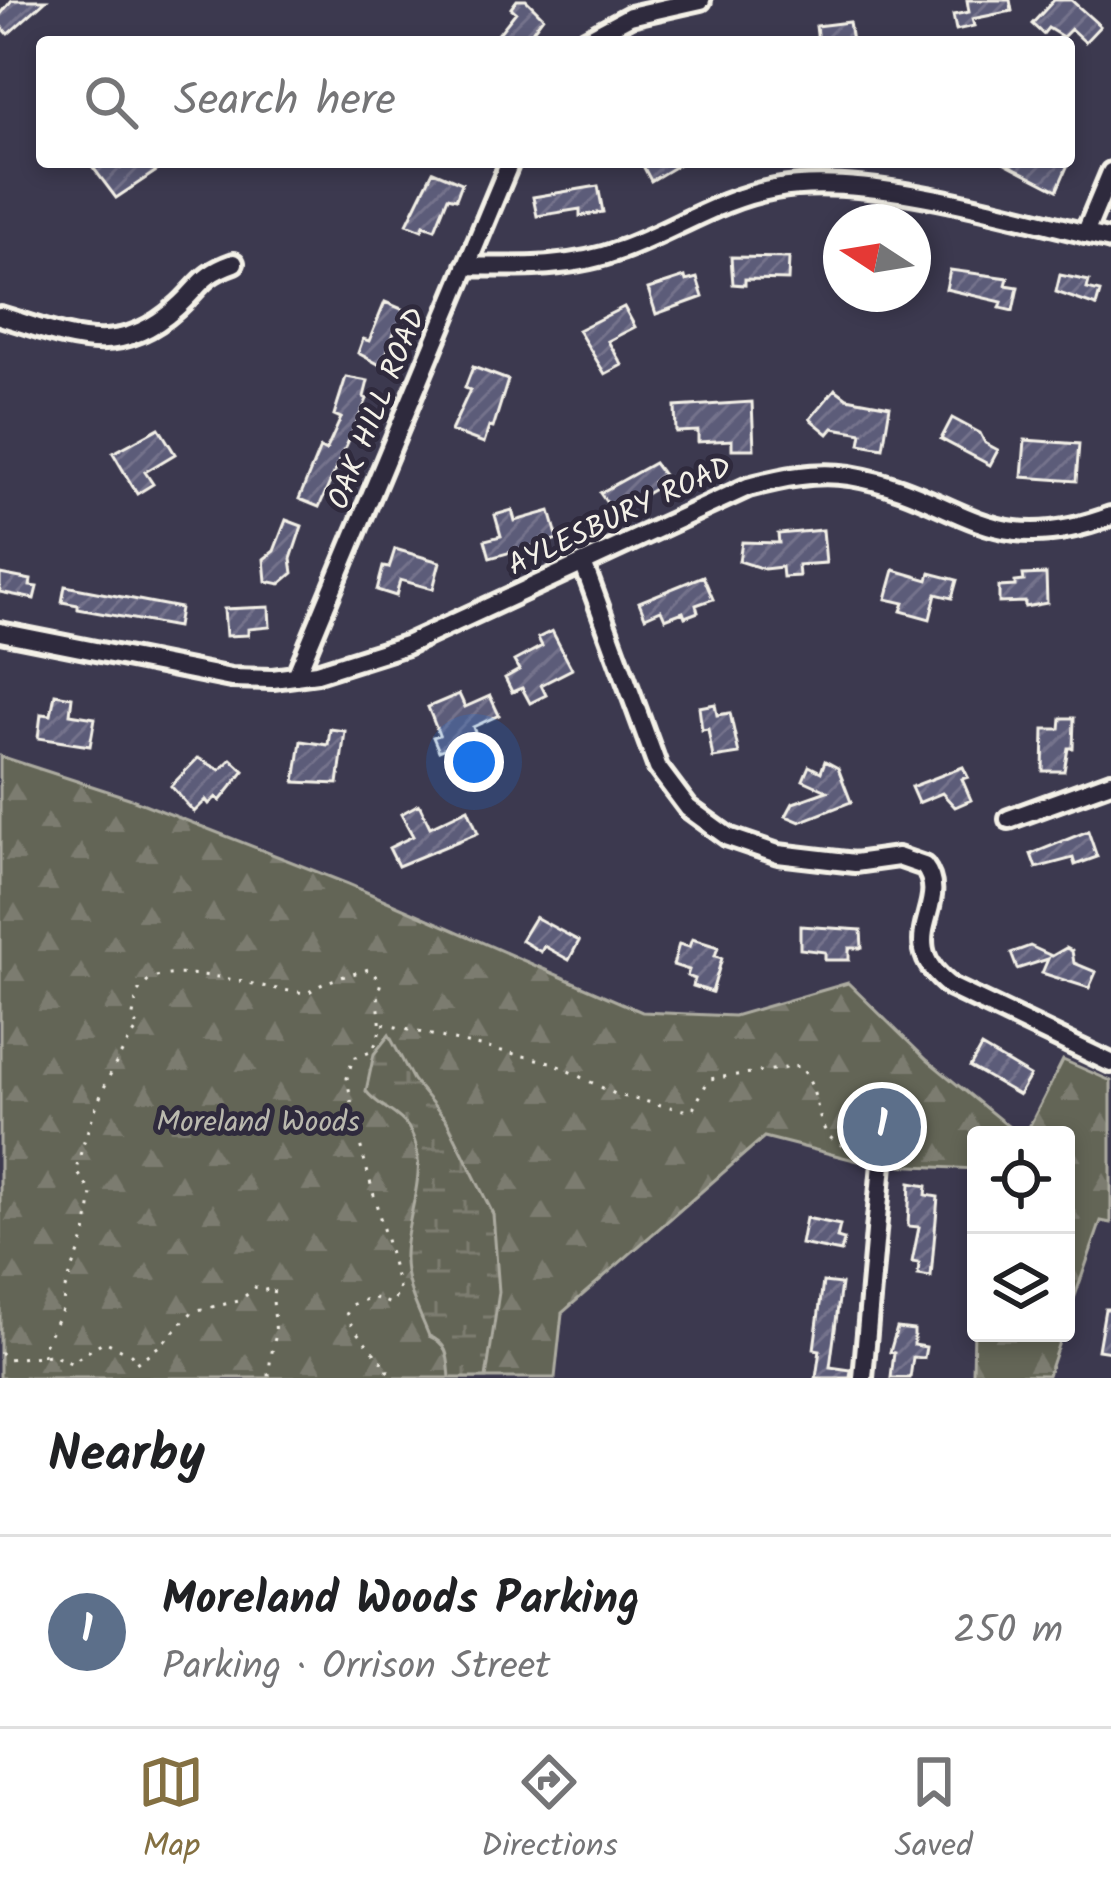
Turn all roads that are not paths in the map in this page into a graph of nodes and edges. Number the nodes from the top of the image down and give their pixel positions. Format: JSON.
{"nodes":[{"id":1,"x":701,"y":0,"type":"edge"},
{"id":2,"x":593,"y":36,"type":"edge"},
{"id":3,"x":507,"y":168,"type":"edge"},
{"id":4,"x":1111,"y":172,"type":"edge"},
{"id":5,"x":1085,"y":234,"type":"junction"},
{"id":6,"x":1111,"y":240,"type":"edge"},
{"id":7,"x":234,"y":263,"type":"dead end"},
{"id":8,"x":466,"y":266,"type":"junction"},
{"id":9,"x":0,"y":316,"type":"edge"},
{"id":10,"x":1111,"y":516,"type":"edge"},
{"id":11,"x":583,"y":563,"type":"junction"},
{"id":12,"x":0,"y":632,"type":"edge"},
{"id":13,"x":296,"y":676,"type":"junction"},
{"id":14,"x":1111,"y":782,"type":"edge"},
{"id":15,"x":1009,"y":819,"type":"dead end"},
{"id":16,"x":1111,"y":1063,"type":"edge"},
{"id":17,"x":884,"y":1141,"type":"road end"},
{"id":18,"x":863,"y":1378,"type":"edge"}],
"edges":[{"from":1,"to":2,"type":"street"},
{"from":3,"to":8,"type":"street","name":"OAK HILL ROAD"},
{"from":4,"to":5,"type":"street"},
{"from":5,"to":6,"type":"street"},
{"from":5,"to":8,"type":"street"},
{"from":7,"to":9,"type":"street"},
{"from":8,"to":13,"type":"street","name":"OAK HILL ROAD"},
{"from":10,"to":11,"type":"street","name":"AYLESBURY ROAD"},
{"from":11,"to":13,"type":"street","name":"AYLESBURY ROAD"},
{"from":11,"to":16,"type":"street"},
{"from":12,"to":13,"type":"street","name":"AYLESBURY ROAD"},
{"from":14,"to":15,"type":"street"},
{"from":17,"to":18,"type":"street"}]}
